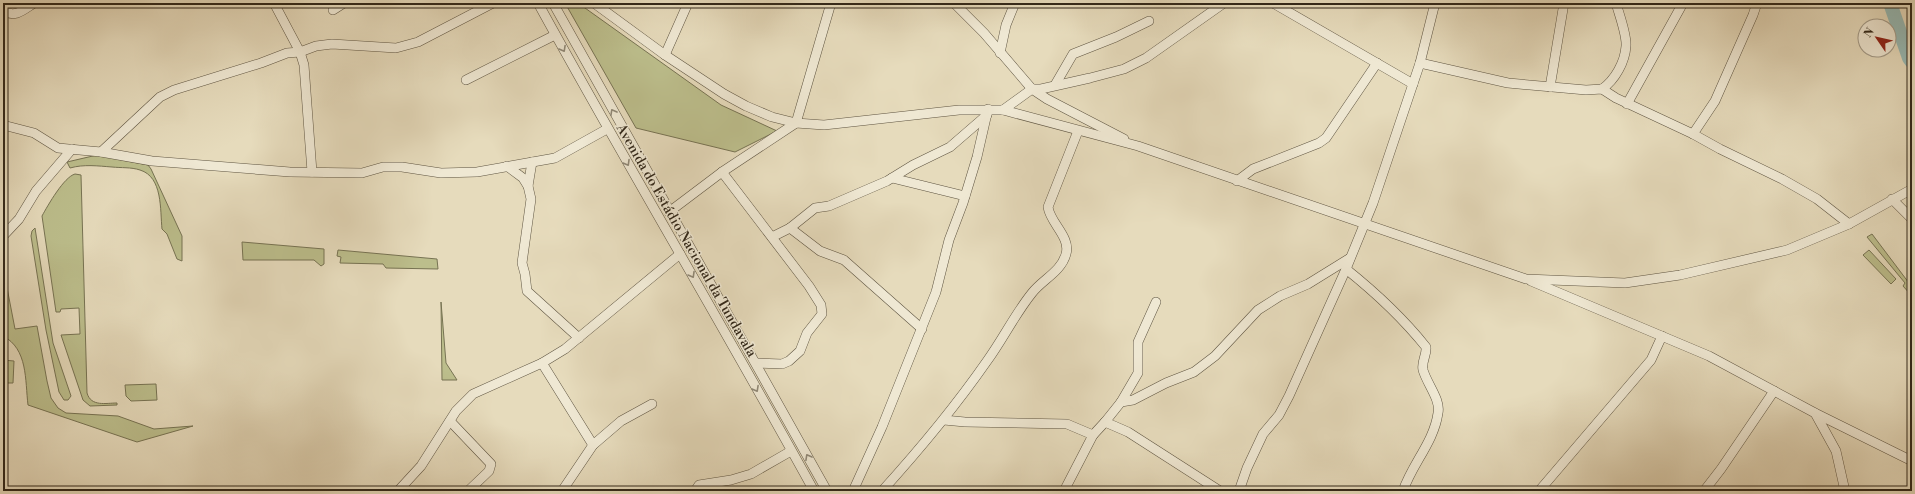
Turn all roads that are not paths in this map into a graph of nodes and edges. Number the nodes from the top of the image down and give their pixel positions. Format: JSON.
{"nodes":[{"id":1,"x":34,"y":3,"type":"edge"},
{"id":2,"x":274,"y":3,"type":"edge"},
{"id":3,"x":344,"y":3,"type":"edge"},
{"id":4,"x":493,"y":3,"type":"edge"},
{"id":5,"x":538,"y":3,"type":"edge"},
{"id":6,"x":553,"y":3,"type":"edge"},
{"id":7,"x":594,"y":3,"type":"edge"},
{"id":8,"x":688,"y":3,"type":"edge"},
{"id":9,"x":831,"y":3,"type":"edge"},
{"id":10,"x":954,"y":3,"type":"edge"},
{"id":11,"x":1015,"y":3,"type":"edge"},
{"id":12,"x":1224,"y":3,"type":"edge"},
{"id":13,"x":1274,"y":3,"type":"edge"},
{"id":14,"x":1435,"y":3,"type":"edge"},
{"id":15,"x":1564,"y":3,"type":"edge"},
{"id":16,"x":1616,"y":3,"type":"edge"},
{"id":17,"x":1684,"y":3,"type":"edge"},
{"id":18,"x":1757,"y":3,"type":"edge"},
{"id":19,"x":334,"y":10,"type":"dead end"},
{"id":20,"x":3,"y":11,"type":"edge"},
{"id":21,"x":1149,"y":21,"type":"dead end"},
{"id":22,"x":555,"y":35,"type":"junction"},
{"id":23,"x":300,"y":52,"type":"junction"},
{"id":24,"x":1000,"y":53,"type":"junction"},
{"id":25,"x":665,"y":55,"type":"junction"},
{"id":26,"x":1377,"y":63,"type":"junction"},
{"id":27,"x":1420,"y":63,"type":"junction"},
{"id":28,"x":466,"y":80,"type":"dead end"},
{"id":29,"x":1413,"y":84,"type":"junction"},
{"id":30,"x":1055,"y":85,"type":"junction"},
{"id":31,"x":1550,"y":87,"type":"junction"},
{"id":32,"x":1032,"y":89,"type":"junction"},
{"id":33,"x":1602,"y":89,"type":"junction"},
{"id":34,"x":1627,"y":104,"type":"junction"},
{"id":35,"x":1003,"y":110,"type":"junction"},
{"id":36,"x":988,"y":112,"type":"junction"},
{"id":37,"x":796,"y":123,"type":"junction"},
{"id":38,"x":3,"y":125,"type":"edge"},
{"id":39,"x":607,"y":129,"type":"junction"},
{"id":40,"x":1078,"y":131,"type":"junction"},
{"id":41,"x":1693,"y":134,"type":"junction"},
{"id":42,"x":1138,"y":146,"type":"junction"},
{"id":43,"x":72,"y":149,"type":"junction"},
{"id":44,"x":101,"y":152,"type":"junction"},
{"id":45,"x":532,"y":162,"type":"junction"},
{"id":46,"x":508,"y":166,"type":"junction"},
{"id":47,"x":312,"y":172,"type":"junction"},
{"id":48,"x":722,"y":172,"type":"junction"},
{"id":49,"x":892,"y":178,"type":"junction"},
{"id":50,"x":1237,"y":181,"type":"junction"},
{"id":51,"x":528,"y":186,"type":"junction"},
{"id":52,"x":1912,"y":189,"type":"edge"},
{"id":53,"x":965,"y":196,"type":"junction"},
{"id":54,"x":1892,"y":199,"type":"junction"},
{"id":55,"x":669,"y":212,"type":"junction"},
{"id":56,"x":1912,"y":219,"type":"edge"},
{"id":57,"x":1366,"y":223,"type":"junction"},
{"id":58,"x":1849,"y":224,"type":"junction"},
{"id":59,"x":790,"y":228,"type":"junction"},
{"id":60,"x":3,"y":236,"type":"edge"},
{"id":61,"x":772,"y":237,"type":"junction"},
{"id":62,"x":680,"y":254,"type":"junction"},
{"id":63,"x":1350,"y":258,"type":"junction"},
{"id":64,"x":1346,"y":269,"type":"junction"},
{"id":65,"x":1526,"y":279,"type":"junction"},
{"id":66,"x":1156,"y":302,"type":"dead end"},
{"id":67,"x":922,"y":329,"type":"junction"},
{"id":68,"x":1662,"y":336,"type":"junction"},
{"id":69,"x":579,"y":338,"type":"junction"},
{"id":70,"x":542,"y":363,"type":"junction"},
{"id":71,"x":756,"y":363,"type":"junction"},
{"id":72,"x":1774,"y":391,"type":"junction"},
{"id":73,"x":1121,"y":402,"type":"junction"},
{"id":74,"x":652,"y":404,"type":"dead end"},
{"id":75,"x":1815,"y":413,"type":"junction"},
{"id":76,"x":944,"y":420,"type":"junction"},
{"id":77,"x":450,"y":421,"type":"junction"},
{"id":78,"x":1106,"y":422,"type":"junction"},
{"id":79,"x":1093,"y":435,"type":"junction"},
{"id":80,"x":593,"y":445,"type":"junction"},
{"id":81,"x":791,"y":451,"type":"junction"},
{"id":82,"x":1912,"y":461,"type":"edge"},
{"id":83,"x":398,"y":491,"type":"edge"},
{"id":84,"x":468,"y":491,"type":"edge"},
{"id":85,"x":562,"y":491,"type":"edge"},
{"id":86,"x":695,"y":491,"type":"edge"},
{"id":87,"x":814,"y":491,"type":"edge"},
{"id":88,"x":827,"y":491,"type":"edge"},
{"id":89,"x":852,"y":491,"type":"edge"},
{"id":90,"x":882,"y":491,"type":"edge"},
{"id":91,"x":1064,"y":491,"type":"edge"},
{"id":92,"x":1220,"y":491,"type":"edge"},
{"id":93,"x":1239,"y":491,"type":"edge"},
{"id":94,"x":1403,"y":491,"type":"edge"},
{"id":95,"x":1539,"y":491,"type":"edge"},
{"id":96,"x":1704,"y":491,"type":"edge"},
{"id":97,"x":1845,"y":491,"type":"edge"}],
"edges":[{"from":1,"to":20,"type":"street"},
{"from":2,"to":23,"type":"street"},
{"from":3,"to":19,"type":"street"},
{"from":4,"to":23,"type":"street"},
{"from":5,"to":22,"type":"street","name":"Avenida do Estádio Nacional da Tundavala"},
{"from":55,"to":6,"type":"street","name":"Avenida do Estádio Nacional da Tundavala","one_way":true},
{"from":7,"to":25,"type":"street"},
{"from":8,"to":25,"type":"street"},
{"from":9,"to":37,"type":"street"},
{"from":10,"to":24,"type":"street"},
{"from":11,"to":24,"type":"street"},
{"from":12,"to":30,"type":"street"},
{"from":13,"to":26,"type":"street"},
{"from":14,"to":27,"type":"street"},
{"from":15,"to":31,"type":"street"},
{"from":16,"to":33,"type":"street"},
{"from":17,"to":34,"type":"street"},
{"from":18,"to":41,"type":"street"},
{"from":21,"to":30,"type":"street"},
{"from":22,"to":28,"type":"street"},
{"from":22,"to":39,"type":"street","name":"Avenida do Estádio Nacional da Tundavala","one_way":true},
{"from":23,"to":44,"type":"street"},
{"from":23,"to":47,"type":"street"},
{"from":24,"to":32,"type":"street"},
{"from":25,"to":37,"type":"street"},
{"from":26,"to":29,"type":"street"},
{"from":26,"to":50,"type":"street"},
{"from":27,"to":29,"type":"street"},
{"from":27,"to":31,"type":"street"},
{"from":29,"to":57,"type":"street"},
{"from":30,"to":32,"type":"street"},
{"from":31,"to":33,"type":"street"},
{"from":32,"to":35,"type":"street"},
{"from":32,"to":42,"type":"street"},
{"from":33,"to":34,"type":"street"},
{"from":34,"to":41,"type":"street"},
{"from":35,"to":36,"type":"street"},
{"from":35,"to":40,"type":"street"},
{"from":36,"to":37,"type":"street"},
{"from":36,"to":49,"type":"street"},
{"from":36,"to":53,"type":"street"},
{"from":37,"to":48,"type":"street"},
{"from":38,"to":43,"type":"street"},
{"from":39,"to":45,"type":"street"},
{"from":39,"to":62,"type":"street","name":"Avenida do Estádio Nacional da Tundavala","one_way":true},
{"from":40,"to":42,"type":"street"},
{"from":40,"to":76,"type":"street"},
{"from":41,"to":58,"type":"street"},
{"from":42,"to":50,"type":"street"},
{"from":43,"to":44,"type":"street"},
{"from":43,"to":60,"type":"street"},
{"from":44,"to":47,"type":"street"},
{"from":45,"to":46,"type":"street"},
{"from":45,"to":51,"type":"street"},
{"from":46,"to":47,"type":"street"},
{"from":46,"to":51,"type":"street"},
{"from":48,"to":55,"type":"street"},
{"from":48,"to":61,"type":"street"},
{"from":49,"to":53,"type":"street"},
{"from":49,"to":59,"type":"street"},
{"from":50,"to":57,"type":"street"},
{"from":51,"to":69,"type":"street"},
{"from":52,"to":54,"type":"street"},
{"from":53,"to":67,"type":"street"},
{"from":54,"to":56,"type":"street"},
{"from":54,"to":58,"type":"street"},
{"from":55,"to":71,"type":"street","name":"Avenida do Estádio Nacional da Tundavala"},
{"from":57,"to":63,"type":"street"},
{"from":57,"to":65,"type":"street"},
{"from":58,"to":65,"type":"street"},
{"from":59,"to":61,"type":"street"},
{"from":59,"to":67,"type":"street"},
{"from":61,"to":71,"type":"street"},
{"from":62,"to":69,"type":"street"},
{"from":62,"to":81,"type":"street","name":"Avenida do Estádio Nacional da Tundavala","one_way":true},
{"from":63,"to":64,"type":"street"},
{"from":63,"to":73,"type":"street"},
{"from":64,"to":93,"type":"street"},
{"from":64,"to":94,"type":"street"},
{"from":65,"to":68,"type":"street"},
{"from":66,"to":73,"type":"street"},
{"from":67,"to":89,"type":"street"},
{"from":68,"to":72,"type":"street"},
{"from":68,"to":95,"type":"street"},
{"from":69,"to":70,"type":"street"},
{"from":70,"to":77,"type":"street"},
{"from":70,"to":80,"type":"street"},
{"from":88,"to":71,"type":"street","name":"Avenida do Estádio Nacional da Tundavala","one_way":true},
{"from":72,"to":75,"type":"street"},
{"from":72,"to":96,"type":"street"},
{"from":73,"to":78,"type":"street"},
{"from":74,"to":80,"type":"street"},
{"from":75,"to":82,"type":"street"},
{"from":75,"to":97,"type":"street"},
{"from":76,"to":79,"type":"street"},
{"from":76,"to":90,"type":"street"},
{"from":77,"to":83,"type":"street"},
{"from":77,"to":84,"type":"street"},
{"from":78,"to":79,"type":"street"},
{"from":78,"to":92,"type":"street"},
{"from":79,"to":91,"type":"street"},
{"from":80,"to":85,"type":"street"},
{"from":81,"to":86,"type":"street"},
{"from":81,"to":87,"type":"street","name":"Avenida do Estádio Nacional da Tundavala"}]}
